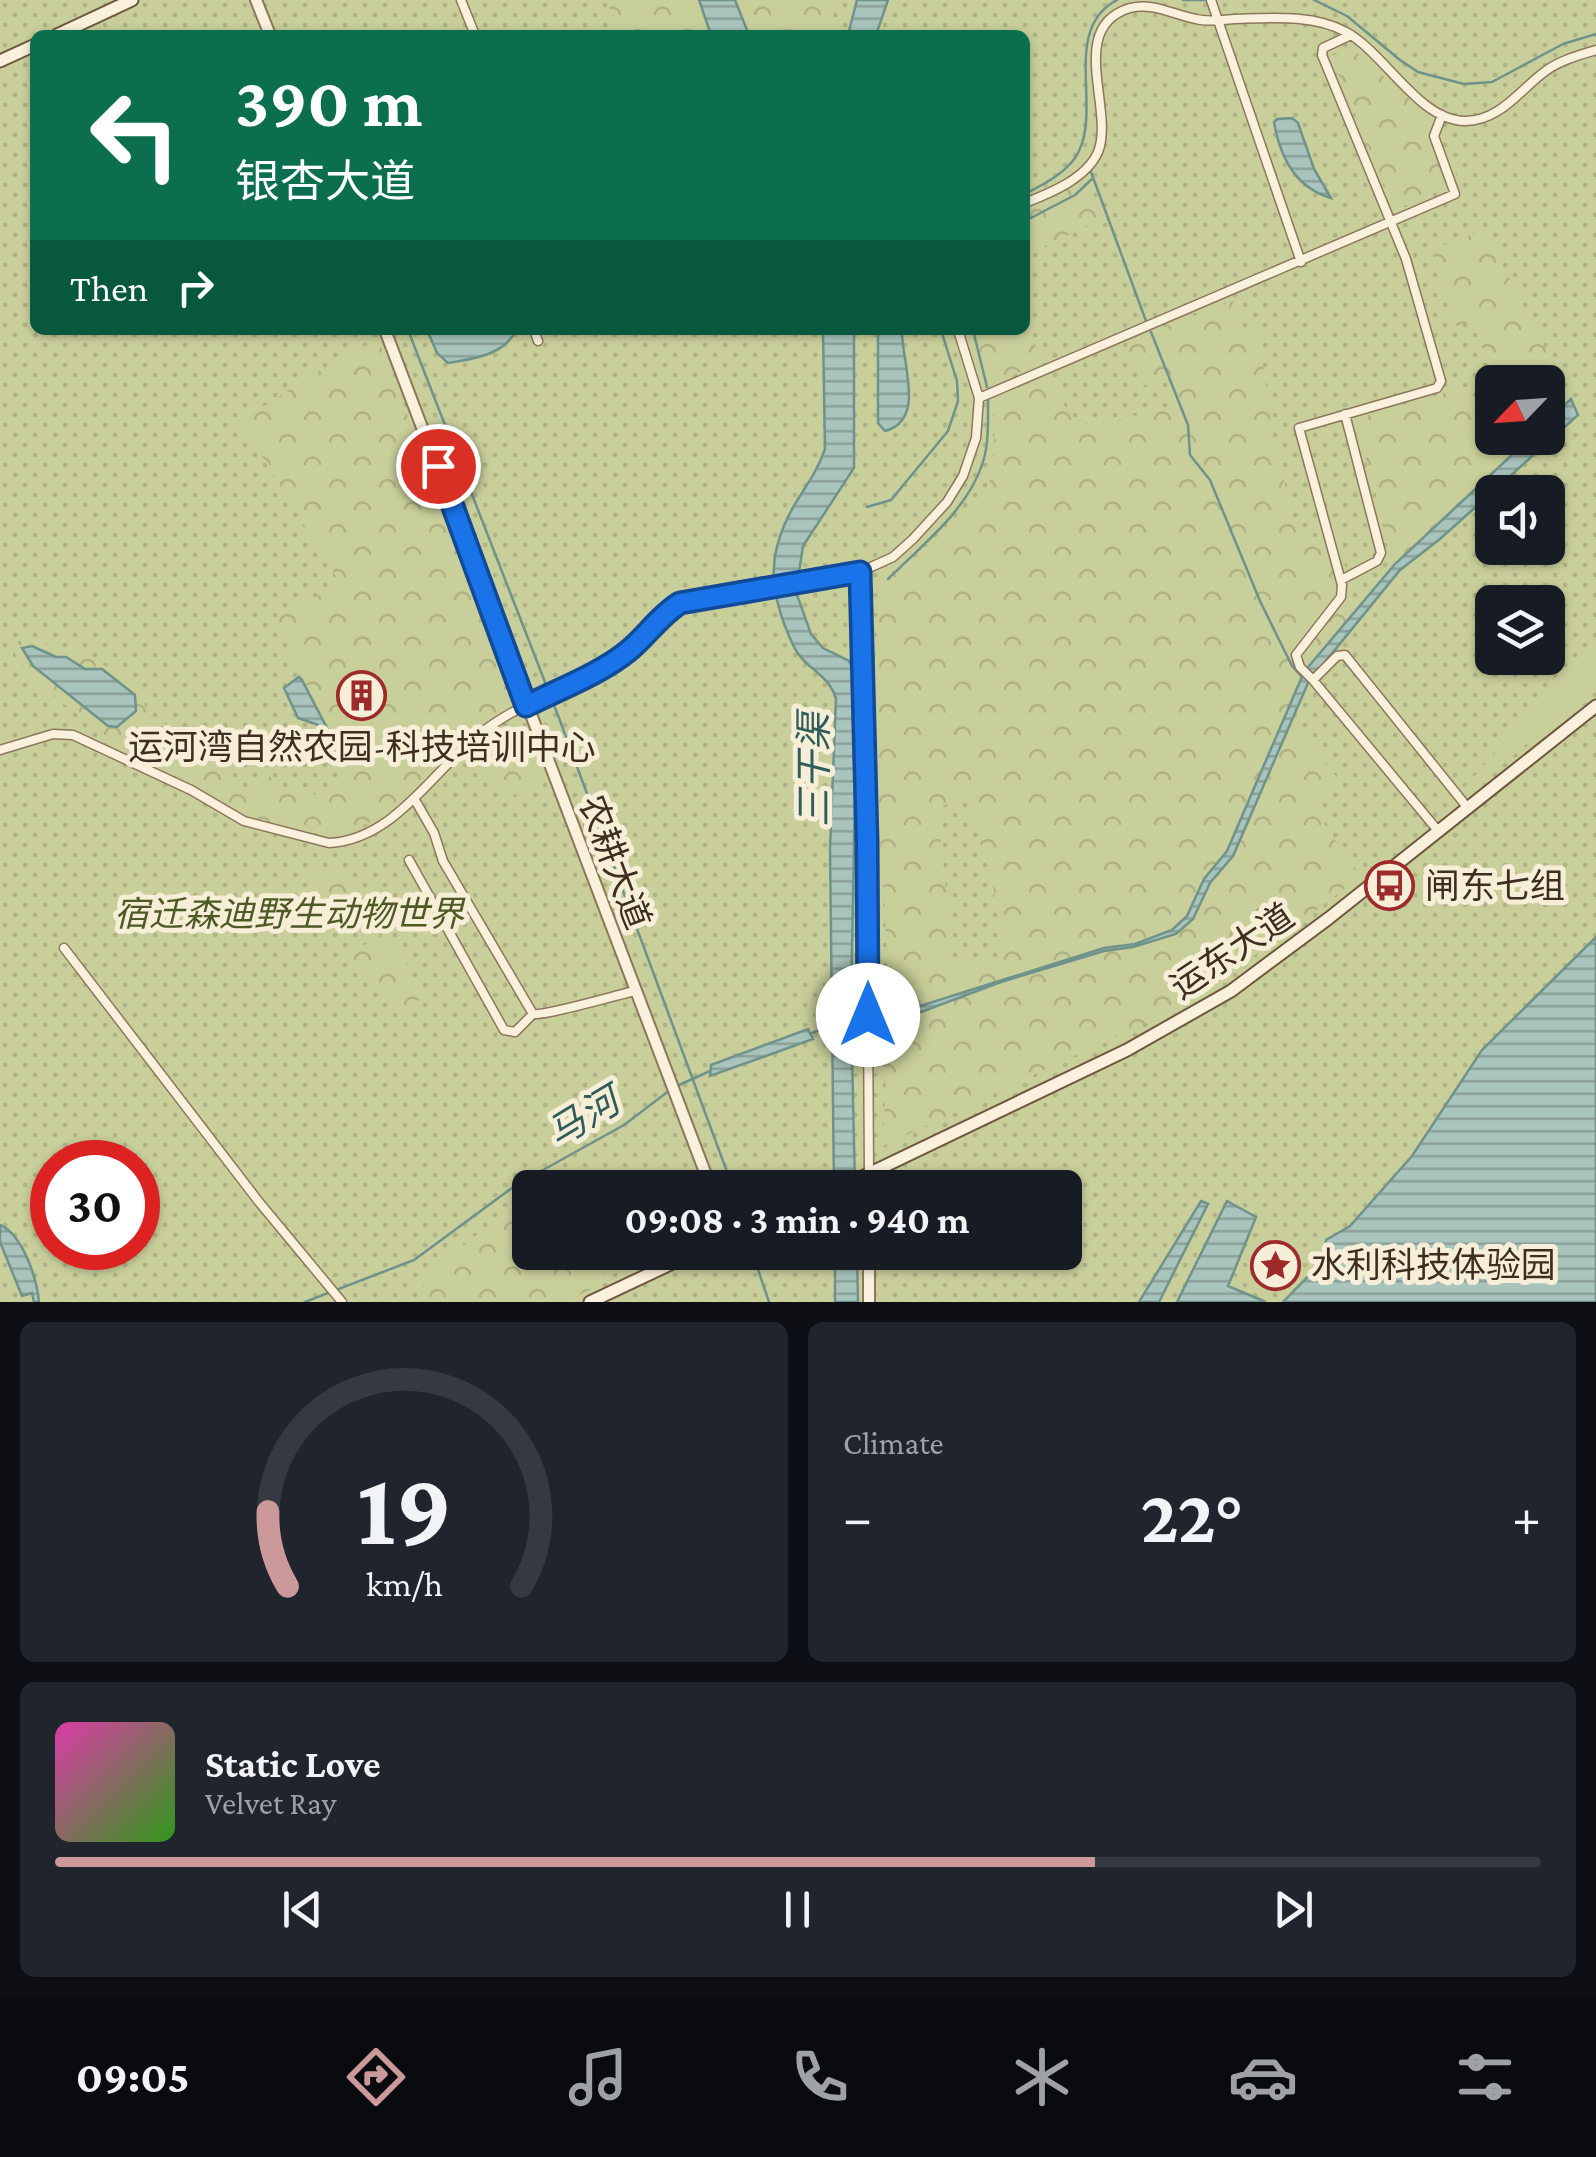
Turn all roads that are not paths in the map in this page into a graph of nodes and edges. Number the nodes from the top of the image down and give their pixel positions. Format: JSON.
{"nodes":[{"id":1,"x":132,"y":0,"type":"edge"},
{"id":2,"x":256,"y":0,"type":"edge"},
{"id":3,"x":461,"y":0,"type":"edge"},
{"id":4,"x":1211,"y":0,"type":"edge"},
{"id":5,"x":1218,"y":18,"type":"junction"},
{"id":6,"x":68,"y":30,"type":"edge"},
{"id":7,"x":268,"y":30,"type":"edge"},
{"id":8,"x":473,"y":30,"type":"edge"},
{"id":9,"x":1351,"y":35,"type":"junction"},
{"id":10,"x":30,"y":47,"type":"edge"},
{"id":11,"x":1596,"y":50,"type":"edge"},
{"id":12,"x":0,"y":62,"type":"edge"},
{"id":13,"x":1442,"y":114,"type":"junction"},
{"id":14,"x":1030,"y":201,"type":"edge"},
{"id":15,"x":1390,"y":224,"type":"junction"},
{"id":16,"x":1301,"y":262,"type":"junction"},
{"id":17,"x":387,"y":335,"type":"edge"},
{"id":18,"x":536,"y":335,"type":"edge"},
{"id":19,"x":960,"y":335,"type":"edge"},
{"id":20,"x":538,"y":341,"type":"dead end"},
{"id":21,"x":979,"y":398,"type":"junction"},
{"id":22,"x":1345,"y":414,"type":"junction"},
{"id":23,"x":860,"y":572,"type":"junction"},
{"id":24,"x":1341,"y":580,"type":"junction"},
{"id":25,"x":1313,"y":680,"type":"junction"},
{"id":26,"x":526,"y":706,"type":"junction"},
{"id":27,"x":1596,"y":710,"type":"edge"},
{"id":28,"x":0,"y":750,"type":"edge"},
{"id":29,"x":415,"y":800,"type":"junction"},
{"id":30,"x":1467,"y":807,"type":"junction"},
{"id":31,"x":1439,"y":833,"type":"junction"},
{"id":32,"x":410,"y":860,"type":"dead end"},
{"id":33,"x":64,"y":948,"type":"dead end"},
{"id":34,"x":635,"y":991,"type":"junction"},
{"id":35,"x":533,"y":1014,"type":"junction"},
{"id":36,"x":705,"y":1170,"type":"edge"},
{"id":37,"x":866,"y":1170,"type":"edge"},
{"id":38,"x":884,"y":1170,"type":"edge"},
{"id":39,"x":658,"y":1270,"type":"edge"},
{"id":40,"x":868,"y":1270,"type":"edge"},
{"id":41,"x":342,"y":1302,"type":"edge"},
{"id":42,"x":590,"y":1302,"type":"edge"},
{"id":43,"x":869,"y":1302,"type":"edge"}],
"edges":[{"from":1,"to":6,"type":"main road"},
{"from":2,"to":7,"type":"street"},
{"from":3,"to":8,"type":"street"},
{"from":4,"to":5,"type":"street"},
{"from":5,"to":9,"type":"street"},
{"from":5,"to":14,"type":"street"},
{"from":5,"to":16,"type":"street"},
{"from":9,"to":13,"type":"street"},
{"from":9,"to":15,"type":"street"},
{"from":10,"to":12,"type":"main road"},
{"from":11,"to":13,"type":"street"},
{"from":13,"to":15,"type":"street"},
{"from":15,"to":16,"type":"street"},
{"from":15,"to":22,"type":"street"},
{"from":16,"to":21,"type":"street"},
{"from":17,"to":26,"type":"street","name":"农耕大道"},
{"from":18,"to":20,"type":"street"},
{"from":19,"to":21,"type":"street"},
{"from":21,"to":23,"type":"street"},
{"from":22,"to":24,"type":"street"},
{"from":22,"to":24,"type":"street"},
{"from":23,"to":26,"type":"street"},
{"from":23,"to":37,"type":"street"},
{"from":24,"to":25,"type":"street"},
{"from":25,"to":30,"type":"street"},
{"from":25,"to":31,"type":"street"},
{"from":26,"to":29,"type":"street"},
{"from":26,"to":34,"type":"street","name":"农耕大道"},
{"from":27,"to":30,"type":"main road","name":"运东大道"},
{"from":27,"to":31,"type":"main road","name":"运东大道"},
{"from":28,"to":29,"type":"street"},
{"from":29,"to":35,"type":"street"},
{"from":30,"to":31,"type":"main road","name":"运东大道"},
{"from":31,"to":38,"type":"main road","name":"运东大道"},
{"from":32,"to":35,"type":"street"},
{"from":33,"to":41,"type":"street"},
{"from":34,"to":35,"type":"street"},
{"from":34,"to":36,"type":"street","name":"农耕大道"},
{"from":39,"to":42,"type":"main road"},
{"from":40,"to":43,"type":"street"}]}
